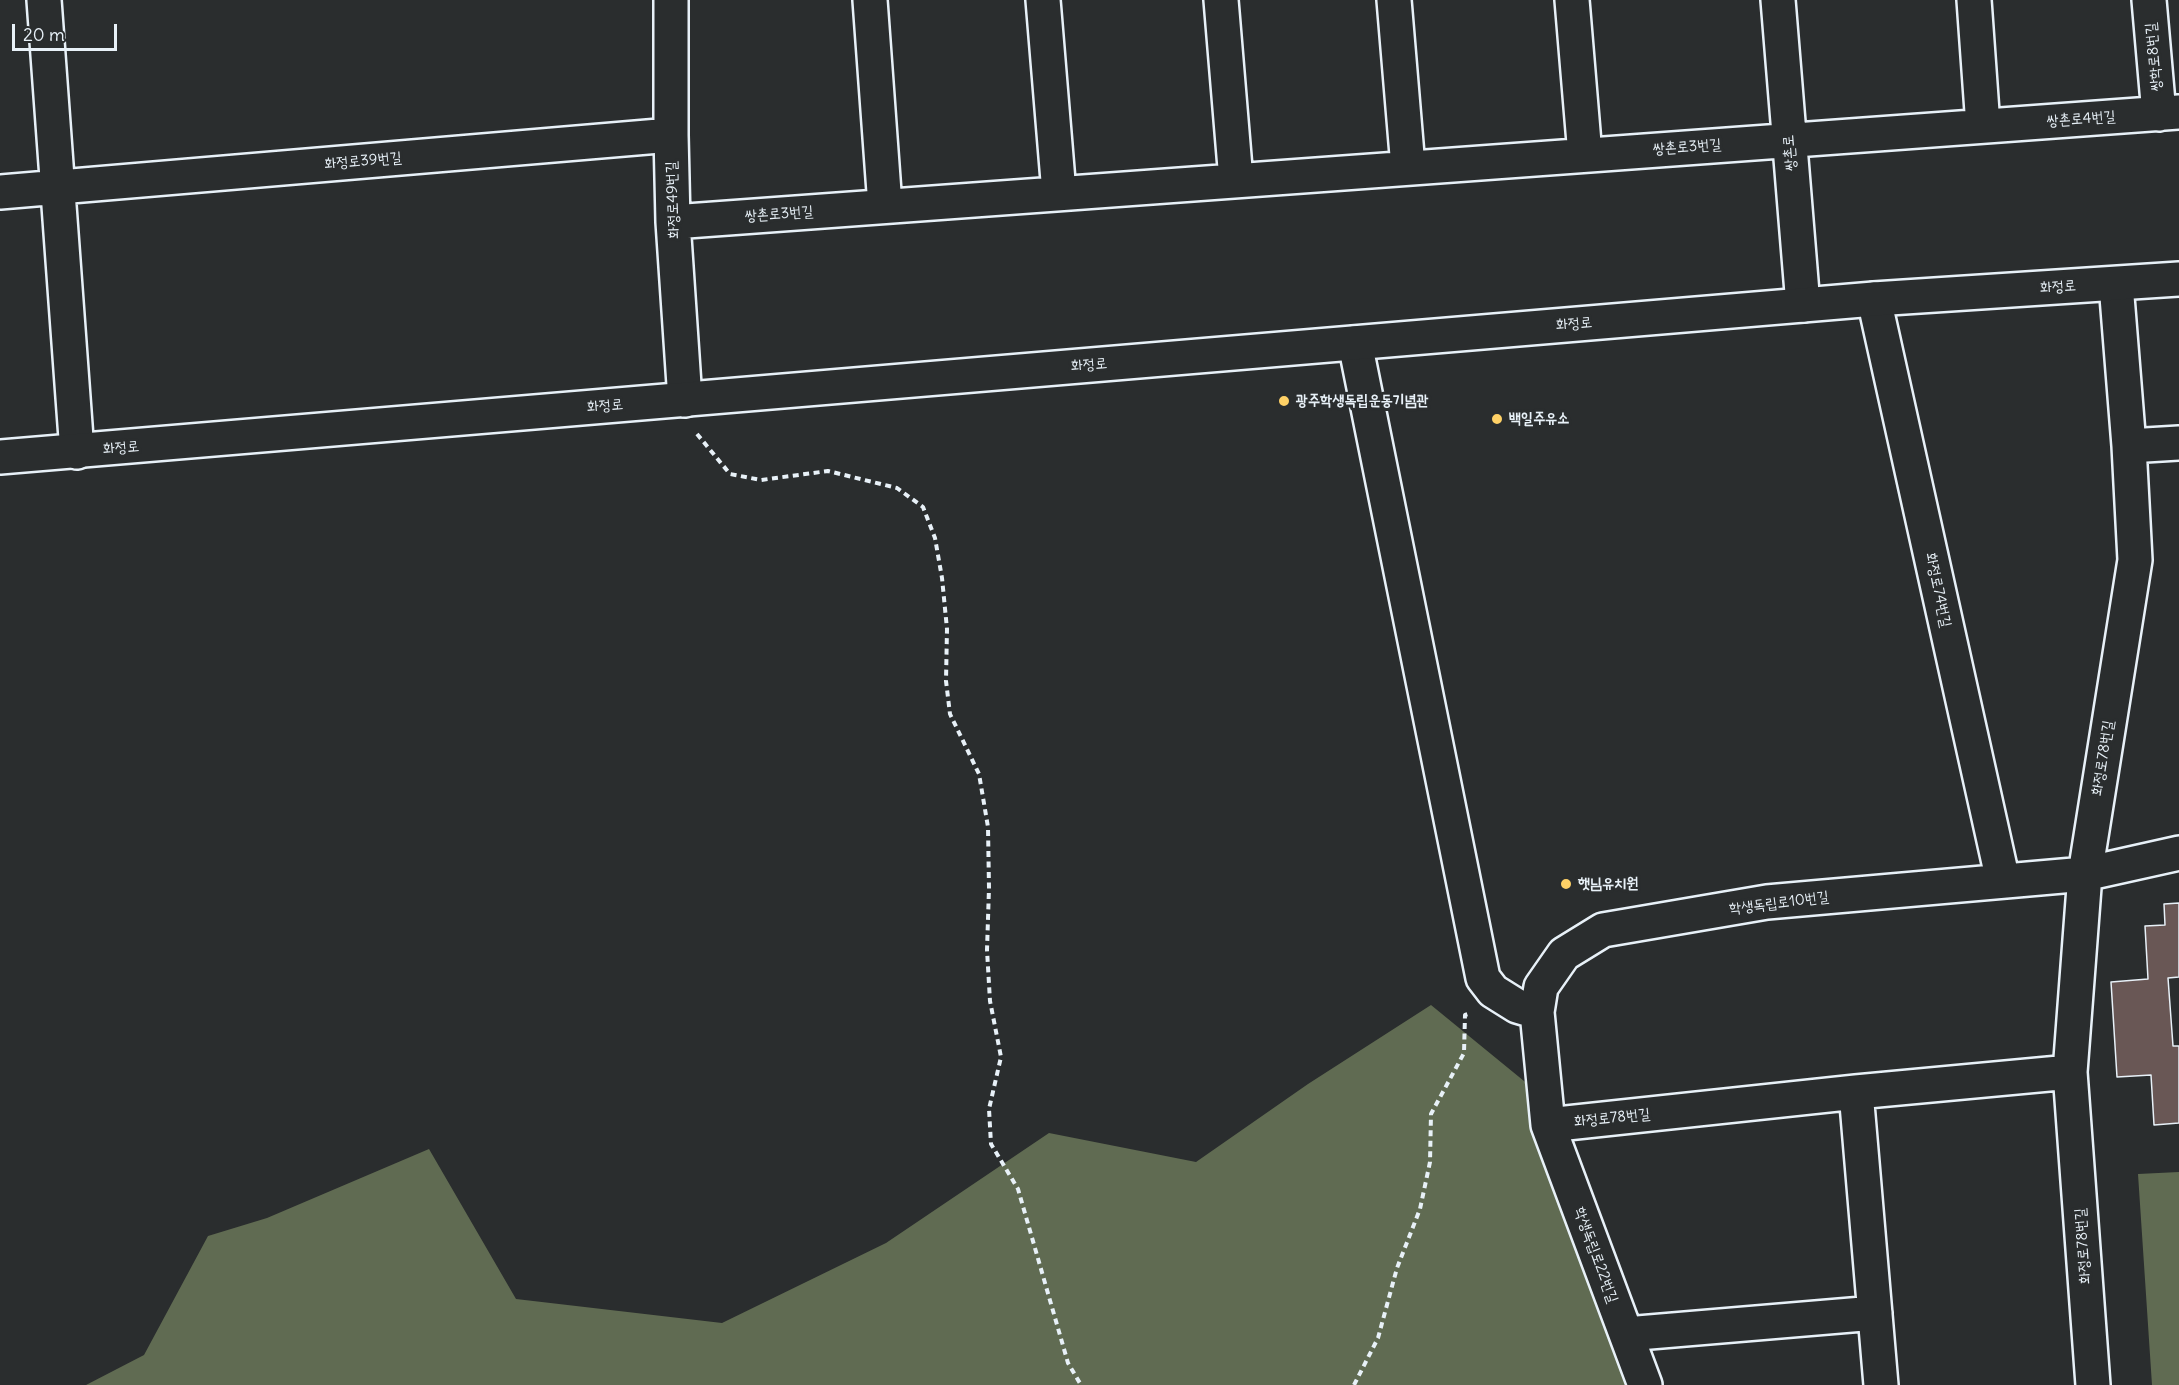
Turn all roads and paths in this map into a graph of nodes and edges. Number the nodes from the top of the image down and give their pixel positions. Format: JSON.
{"nodes":[{"id":1,"x":44,"y":0,"type":"edge"},
{"id":2,"x":671,"y":0,"type":"edge"},
{"id":3,"x":870,"y":0,"type":"edge"},
{"id":4,"x":1043,"y":0,"type":"edge"},
{"id":5,"x":1221,"y":0,"type":"edge"},
{"id":6,"x":1394,"y":0,"type":"edge"},
{"id":7,"x":1572,"y":0,"type":"edge"},
{"id":8,"x":1778,"y":0,"type":"edge"},
{"id":9,"x":1974,"y":0,"type":"edge"},
{"id":10,"x":2149,"y":0,"type":"edge"},
{"id":11,"x":2169,"y":113,"type":"edge"},
{"id":12,"x":1983,"y":126,"type":"junction"},
{"id":13,"x":670,"y":135,"type":"junction"},
{"id":14,"x":1789,"y":140,"type":"junction"},
{"id":15,"x":1585,"y":155,"type":"junction"},
{"id":16,"x":1408,"y":167,"type":"junction"},
{"id":17,"x":1236,"y":180,"type":"junction"},
{"id":18,"x":56,"y":187,"type":"junction"},
{"id":19,"x":0,"y":192,"type":"edge"},
{"id":20,"x":1059,"y":193,"type":"junction"},
{"id":21,"x":885,"y":206,"type":"junction"},
{"id":22,"x":673,"y":222,"type":"junction"},
{"id":23,"x":2179,"y":279,"type":"edge"},
{"id":24,"x":2116,"y":284,"type":"junction"},
{"id":25,"x":1874,"y":299,"type":"junction"},
{"id":26,"x":1803,"y":305,"type":"junction"},
{"id":27,"x":1355,"y":343,"type":"junction"},
{"id":28,"x":685,"y":400,"type":"junction"},
{"id":29,"x":2179,"y":443,"type":"edge"},
{"id":30,"x":2129,"y":446,"type":"junction"},
{"id":31,"x":76,"y":452,"type":"junction"},
{"id":32,"x":0,"y":458,"type":"edge"},
{"id":33,"x":2179,"y":854,"type":"edge"},
{"id":34,"x":2085,"y":874,"type":"junction"},
{"id":35,"x":2002,"y":881,"type":"junction"},
{"id":36,"x":1474,"y":1012,"type":"dead end"},
{"id":37,"x":1537,"y":1012,"type":"junction"},
{"id":38,"x":2070,"y":1072,"type":"junction"},
{"id":39,"x":1856,"y":1092,"type":"junction"},
{"id":40,"x":1548,"y":1125,"type":"junction"},
{"id":41,"x":1875,"y":1313,"type":"junction"},
{"id":42,"x":1626,"y":1334,"type":"junction"},
{"id":43,"x":1081,"y":1385,"type":"edge"},
{"id":44,"x":1354,"y":1385,"type":"edge"},
{"id":45,"x":1645,"y":1385,"type":"edge"},
{"id":46,"x":1881,"y":1385,"type":"edge"},
{"id":47,"x":2093,"y":1385,"type":"edge"}],
"edges":[{"from":1,"to":18,"type":"street"},
{"from":2,"to":13,"type":"street","name":"화정로49번길"},
{"from":3,"to":21,"type":"street"},
{"from":4,"to":20,"type":"street"},
{"from":5,"to":17,"type":"street"},
{"from":6,"to":16,"type":"street"},
{"from":7,"to":15,"type":"street"},
{"from":8,"to":14,"type":"street","name":"쌍촌로"},
{"from":9,"to":12,"type":"street"},
{"from":10,"to":11,"type":"street","name":"쌍학로8번길"},
{"from":11,"to":12,"type":"street","name":"쌍촌로4번길"},
{"from":12,"to":14,"type":"street","name":"쌍촌로4번길"},
{"from":13,"to":18,"type":"street","name":"화정로39번길"},
{"from":13,"to":22,"type":"street","name":"화정로49번길"},
{"from":14,"to":15,"type":"street","name":"쌍촌로3번길"},
{"from":14,"to":26,"type":"street","name":"쌍촌로"},
{"from":15,"to":16,"type":"street","name":"쌍촌로3번길"},
{"from":16,"to":17,"type":"street","name":"쌍촌로3번길"},
{"from":17,"to":20,"type":"street","name":"쌍촌로3번길"},
{"from":18,"to":19,"type":"street","name":"화정로39번길"},
{"from":18,"to":31,"type":"street"},
{"from":20,"to":21,"type":"street","name":"쌍촌로3번길"},
{"from":21,"to":22,"type":"street","name":"쌍촌로3번길"},
{"from":22,"to":28,"type":"street","name":"화정로49번길"},
{"from":23,"to":24,"type":"street","name":"화정로"},
{"from":24,"to":25,"type":"street","name":"화정로"},
{"from":24,"to":30,"type":"street","name":"화정로78번길"},
{"from":25,"to":26,"type":"street","name":"화정로"},
{"from":25,"to":35,"type":"street","name":"화정로74번길"},
{"from":26,"to":27,"type":"street","name":"화정로"},
{"from":27,"to":28,"type":"street","name":"화정로"},
{"from":27,"to":37,"type":"street"},
{"from":28,"to":31,"type":"street","name":"화정로"},
{"from":28,"to":43,"type":"path"},
{"from":29,"to":30,"type":"street"},
{"from":30,"to":34,"type":"street","name":"화정로78번길"},
{"from":31,"to":32,"type":"street","name":"화정로"},
{"from":33,"to":34,"type":"street","name":"학생독립로10번길"},
{"from":34,"to":35,"type":"street","name":"학생독립로10번길"},
{"from":34,"to":38,"type":"street","name":"화정로78번길"},
{"from":35,"to":37,"type":"street","name":"학생독립로10번길"},
{"from":36,"to":44,"type":"path"},
{"from":37,"to":40,"type":"street","name":"학생독립로10번길"},
{"from":38,"to":39,"type":"street","name":"화정로78번길"},
{"from":38,"to":47,"type":"street","name":"화정로78번길"},
{"from":39,"to":40,"type":"street","name":"화정로78번길"},
{"from":39,"to":41,"type":"street"},
{"from":40,"to":42,"type":"street","name":"학생독립로22번길"},
{"from":41,"to":42,"type":"street"},
{"from":41,"to":46,"type":"street"},
{"from":42,"to":45,"type":"street","name":"학생독립로22번길"}]}
